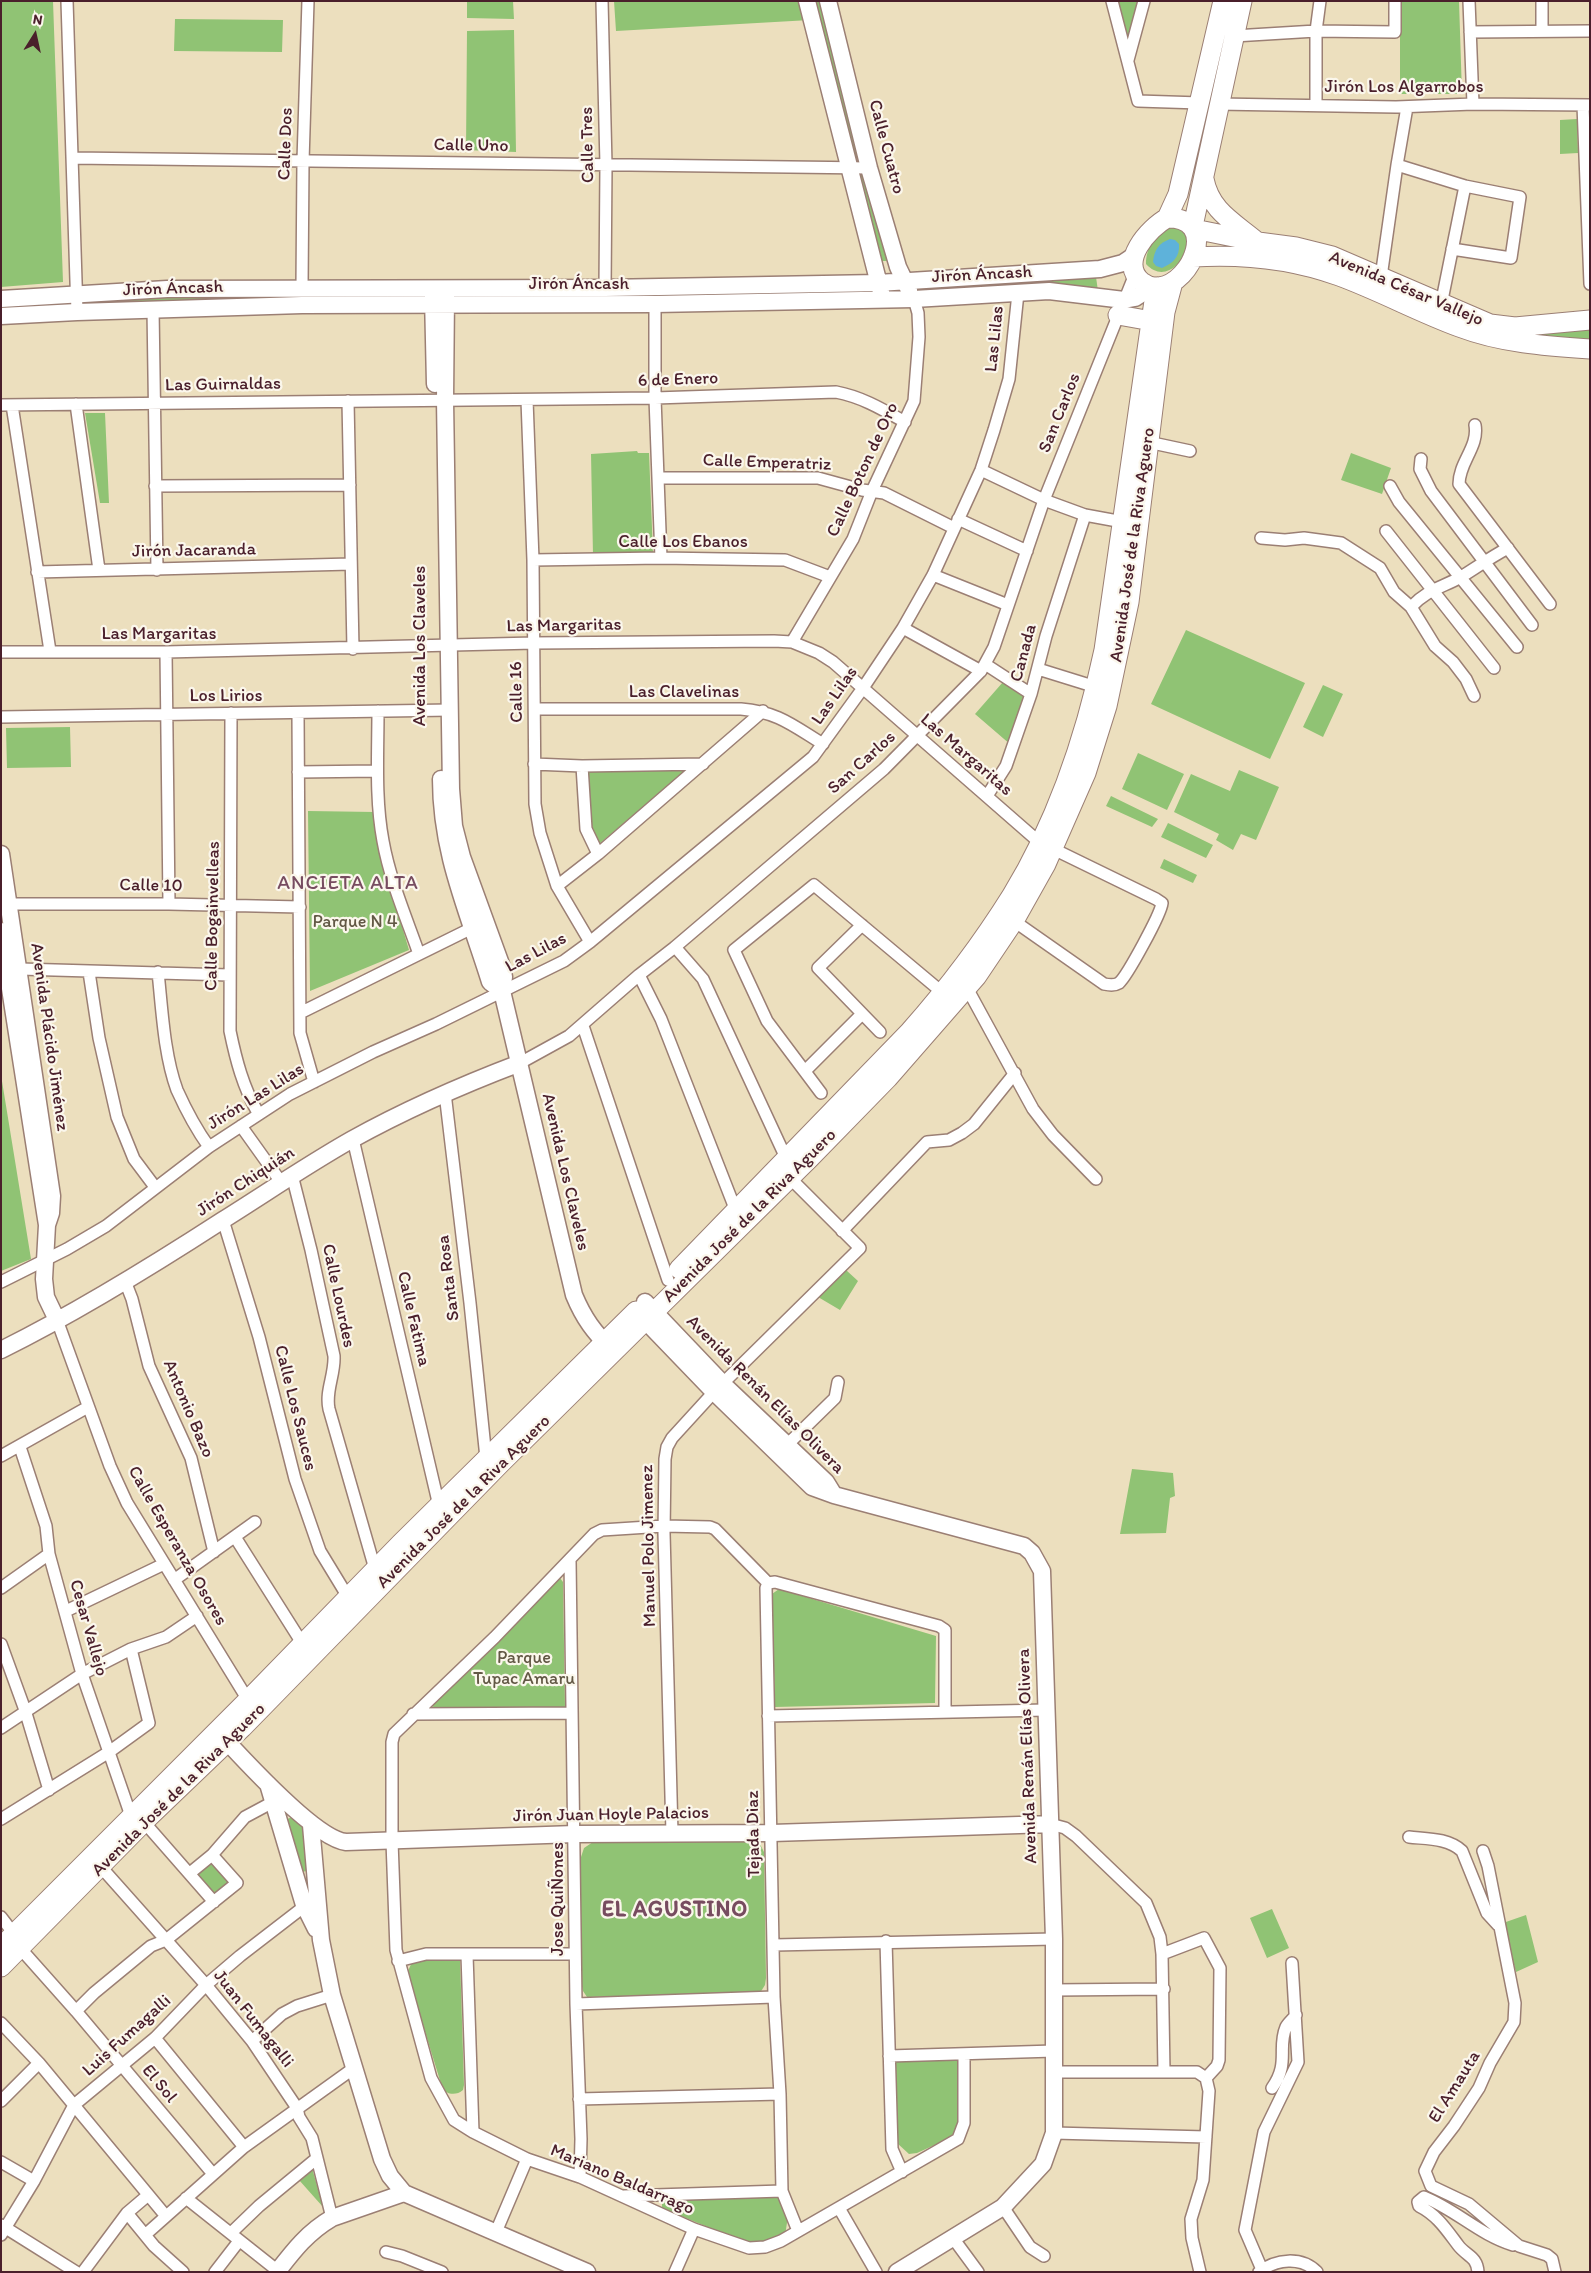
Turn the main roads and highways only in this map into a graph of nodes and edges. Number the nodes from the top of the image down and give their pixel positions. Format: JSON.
{"nodes":[{"id":1,"x":1223,"y":1,"type":"edge"},
{"id":2,"x":1242,"y":1,"type":"edge"},
{"id":3,"x":1209,"y":104,"type":"junction"},
{"id":4,"x":1204,"y":176,"type":"junction"},
{"id":5,"x":1167,"y":218,"type":"junction"},
{"id":6,"x":1194,"y":227,"type":"junction"},
{"id":7,"x":1258,"y":242,"type":"junction"},
{"id":8,"x":1193,"y":257,"type":"junction"},
{"id":9,"x":1160,"y":285,"type":"junction"},
{"id":10,"x":1121,"y":308,"type":"road end"},
{"id":11,"x":1590,"y":320,"type":"edge"},
{"id":12,"x":1150,"y":323,"type":"junction"},
{"id":13,"x":1590,"y":349,"type":"edge"},
{"id":14,"x":1104,"y":688,"type":"junction"},
{"id":15,"x":1046,"y":845,"type":"junction"},
{"id":16,"x":703,"y":1254,"type":"junction"},
{"id":17,"x":645,"y":1311,"type":"junction"},
{"id":18,"x":608,"y":1346,"type":"junction"},
{"id":19,"x":222,"y":1736,"type":"junction"},
{"id":20,"x":138,"y":1819,"type":"junction"},
{"id":21,"x":12,"y":1943,"type":"edge"},
{"id":22,"x":1,"y":1967,"type":"edge"}],
"edges":[{"from":1,"to":3,"type":"main road"},
{"from":2,"to":3,"type":"main road"},
{"from":3,"to":4,"type":"main road"},
{"from":3,"to":5,"type":"main road"},
{"from":4,"to":6,"type":"main road"},
{"from":4,"to":7,"type":"main road"},
{"from":5,"to":6,"type":"main road"},
{"from":5,"to":9,"type":"main road"},
{"from":6,"to":7,"type":"main road","name":"Avenida César Vallejo"},
{"from":6,"to":8,"type":"main road"},
{"from":7,"to":11,"type":"main road","name":"Avenida César Vallejo"},
{"from":8,"to":9,"type":"main road"},
{"from":8,"to":13,"type":"main road","name":"Avenida César Vallejo"},
{"from":9,"to":12,"type":"main road","name":"Avenida José de la Riva Aguero"},
{"from":9,"to":14,"type":"main road","name":"Avenida José de la Riva Aguero"},
{"from":10,"to":12,"type":"main road"},
{"from":12,"to":14,"type":"main road","name":"Avenida José de la Riva Aguero"},
{"from":14,"to":15,"type":"main road","name":"Avenida José de la Riva Aguero"},
{"from":15,"to":16,"type":"main road","name":"Avenida José de la Riva Aguero"},
{"from":15,"to":16,"type":"main road","name":"Avenida José de la Riva Aguero"},
{"from":16,"to":17,"type":"main road","name":"Avenida José de la Riva Aguero"},
{"from":16,"to":17,"type":"main road","name":"Avenida José de la Riva Aguero"},
{"from":17,"to":18,"type":"main road","name":"Avenida José de la Riva Aguero"},
{"from":18,"to":19,"type":"main road","name":"Avenida José de la Riva Aguero"},
{"from":18,"to":19,"type":"main road","name":"Avenida José de la Riva Aguero"},
{"from":19,"to":20,"type":"main road","name":"Avenida José de la Riva Aguero"},
{"from":20,"to":21,"type":"main road","name":"Avenida José de la Riva Aguero"},
{"from":20,"to":21,"type":"main road","name":"Avenida José de la Riva Aguero"},
{"from":21,"to":22,"type":"main road","name":"Avenida José de la Riva Aguero"}]}
